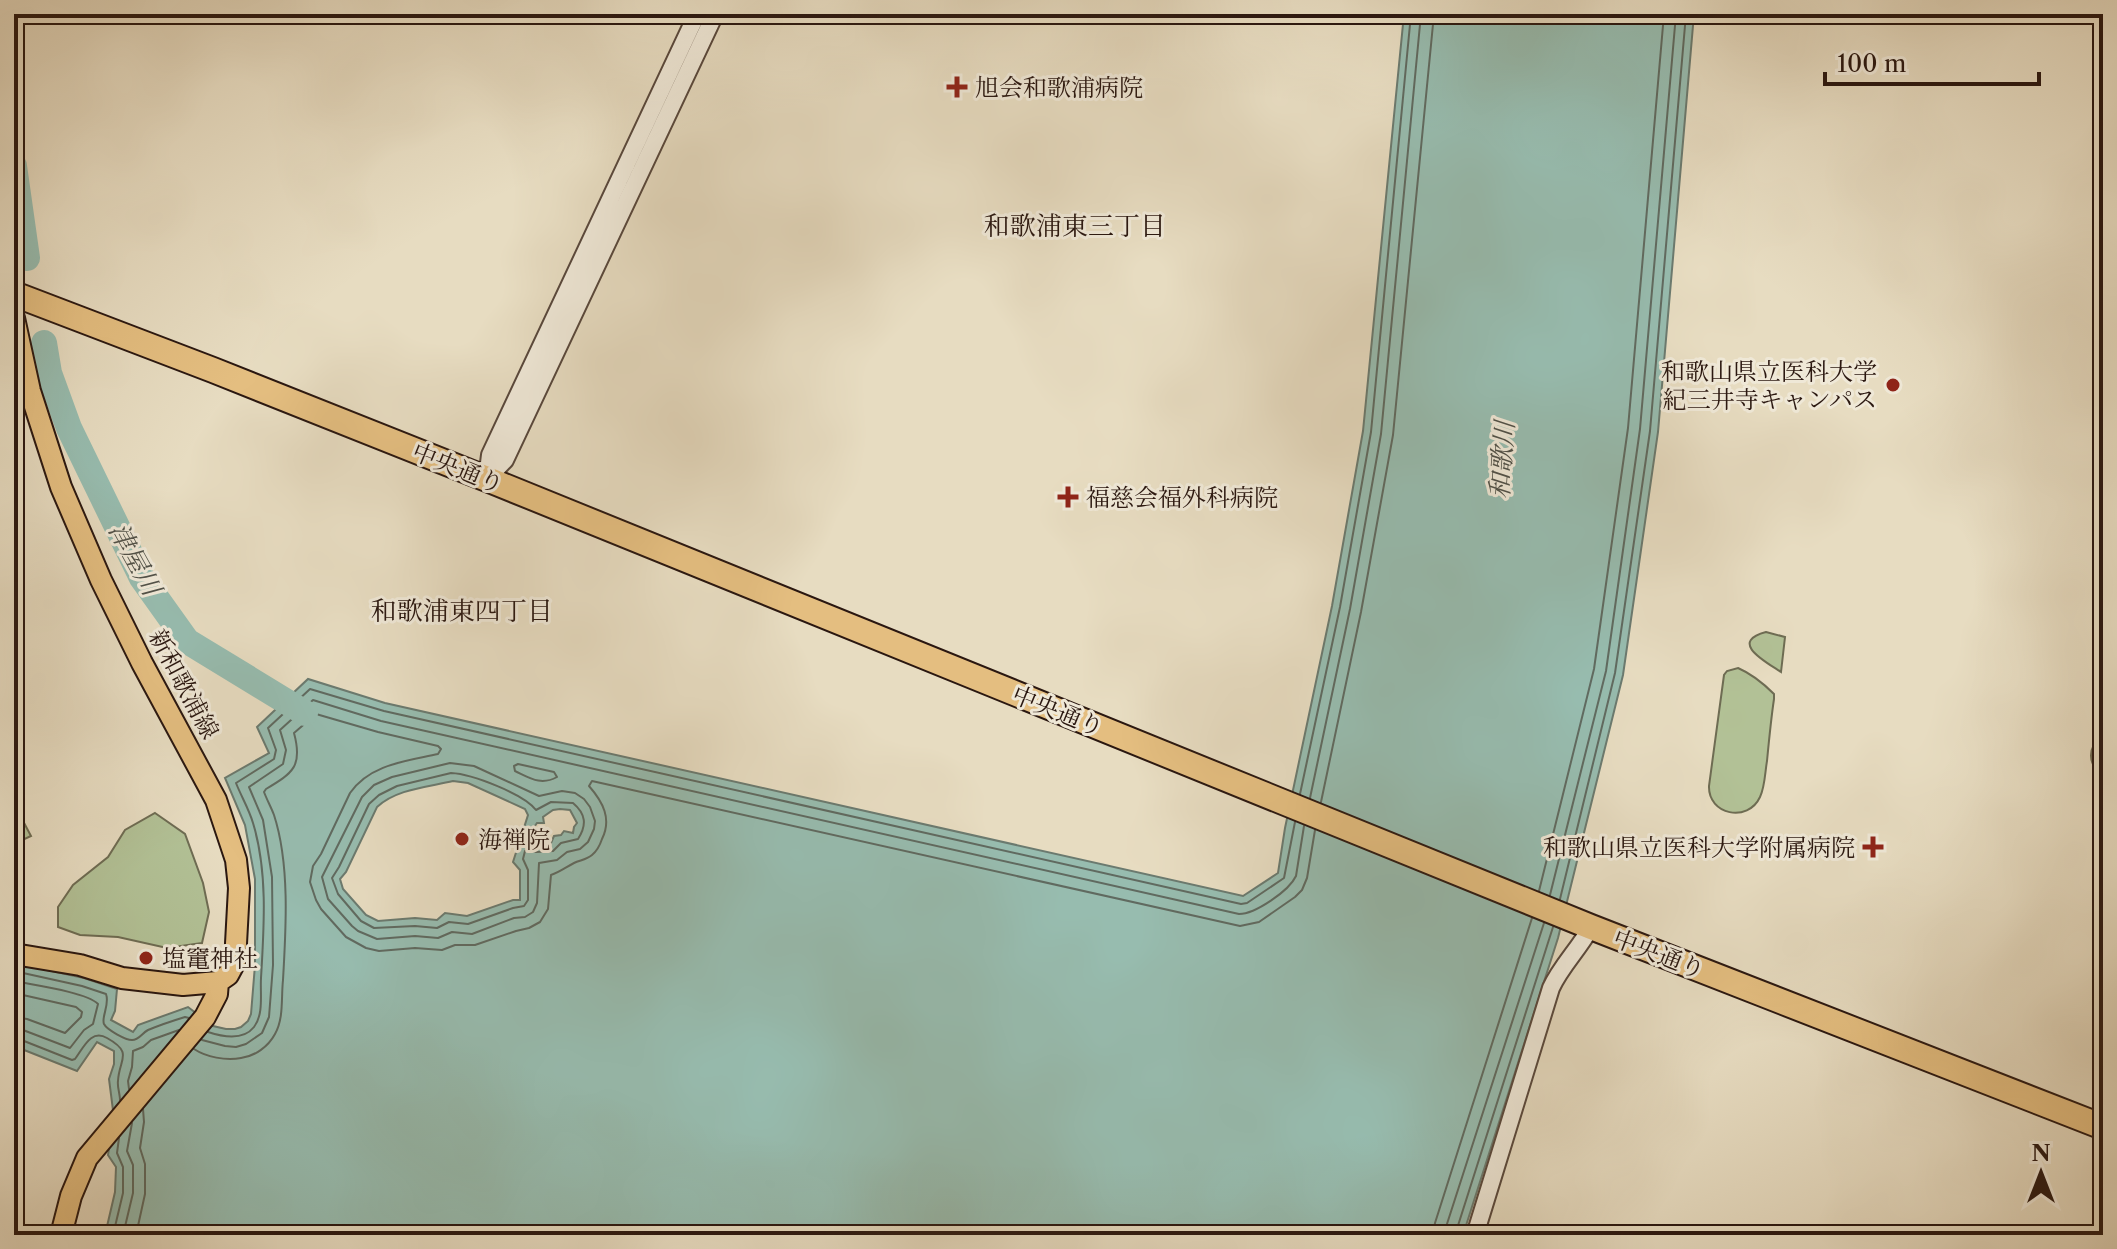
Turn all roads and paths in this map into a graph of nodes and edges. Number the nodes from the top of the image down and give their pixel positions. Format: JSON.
{"nodes":[{"id":1,"x":697,"y":14,"type":"edge"},
{"id":2,"x":715,"y":14,"type":"edge"},
{"id":3,"x":14,"y":294,"type":"edge"},
{"id":4,"x":14,"y":318,"type":"edge"},
{"id":5,"x":487,"y":479,"type":"junction"},
{"id":6,"x":1582,"y":923,"type":"junction"},
{"id":7,"x":14,"y":954,"type":"edge"},
{"id":8,"x":218,"y":982,"type":"junction"},
{"id":9,"x":2103,"y":1127,"type":"edge"},
{"id":10,"x":61,"y":1235,"type":"edge"},
{"id":11,"x":1475,"y":1235,"type":"edge"}],
"edges":[{"from":1,"to":5,"type":"street"},
{"from":2,"to":5,"type":"street"},
{"from":3,"to":5,"type":"highway","name":"中央通り"},
{"from":4,"to":8,"type":"main road","name":"新和歌浦線"},
{"from":5,"to":6,"type":"highway","name":"中央通り"},
{"from":6,"to":9,"type":"highway","name":"中央通り"},
{"from":6,"to":11,"type":"street"},
{"from":7,"to":8,"type":"main road"},
{"from":8,"to":10,"type":"main road","name":"新和歌浦線"}]}
